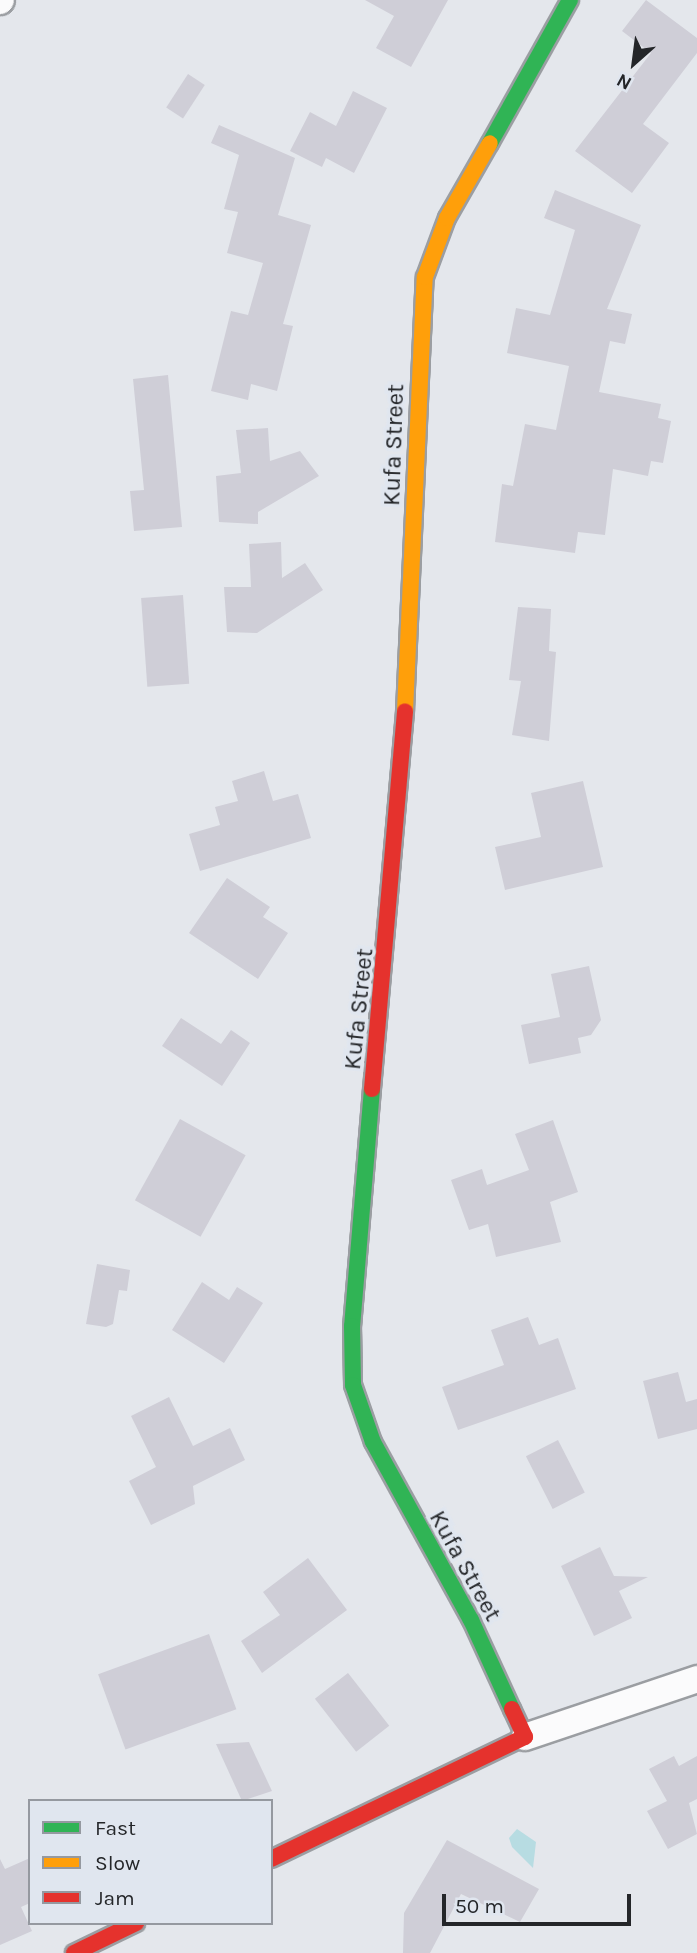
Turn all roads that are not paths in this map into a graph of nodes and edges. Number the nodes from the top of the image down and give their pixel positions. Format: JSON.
{"nodes":[{"id":1,"x":570,"y":0,"type":"edge"},
{"id":2,"x":697,"y":1679,"type":"edge"},
{"id":3,"x":525,"y":1737,"type":"junction"},
{"id":4,"x":273,"y":1858,"type":"edge"},
{"id":5,"x":132,"y":1925,"type":"edge"},
{"id":6,"x":74,"y":1953,"type":"edge"}],
"edges":[{"from":1,"to":3,"type":"street","name":"Kufa Street"},
{"from":2,"to":3,"type":"street"},
{"from":3,"to":4,"type":"street"},
{"from":5,"to":6,"type":"street"}]}
